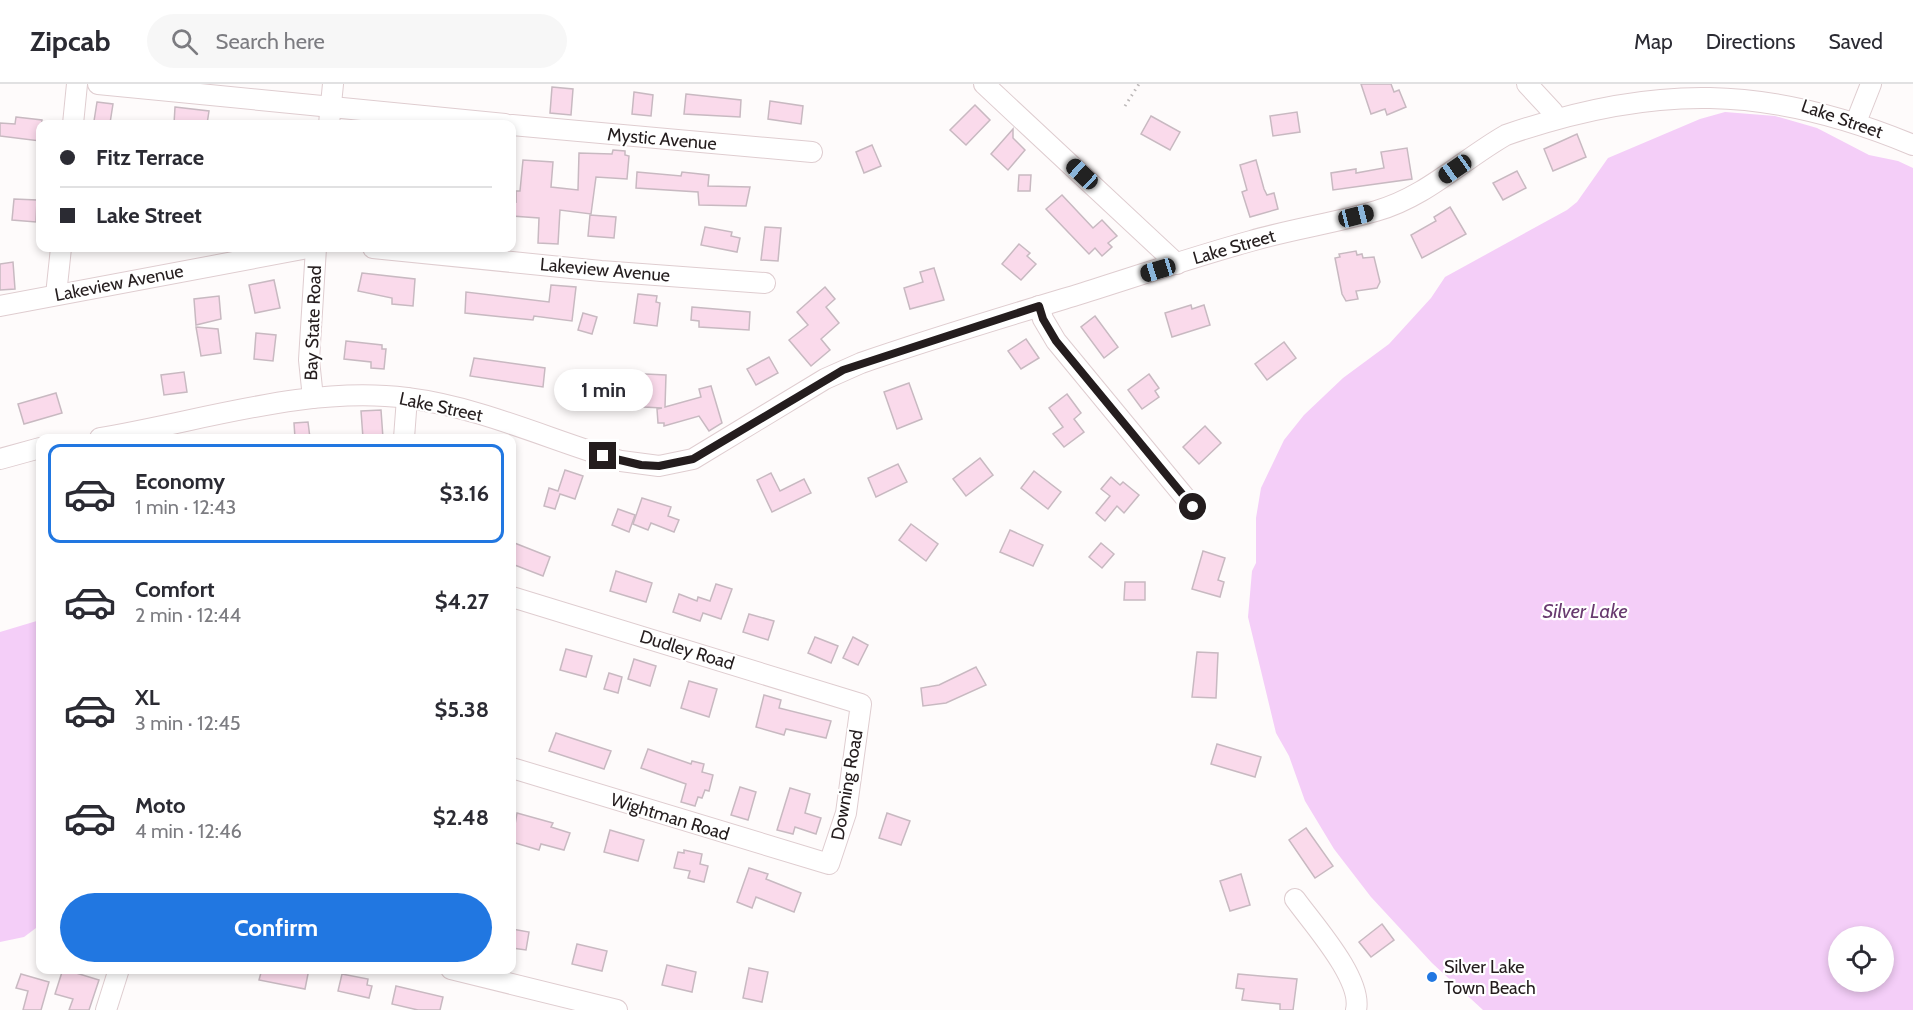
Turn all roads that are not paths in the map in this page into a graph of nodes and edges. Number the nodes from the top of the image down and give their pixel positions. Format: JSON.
{"nodes":[{"id":1,"x":77,"y":84,"type":"edge"},
{"id":2,"x":98,"y":84,"type":"edge"},
{"id":3,"x":333,"y":84,"type":"edge"},
{"id":4,"x":984,"y":84,"type":"edge"},
{"id":5,"x":1527,"y":84,"type":"edge"},
{"id":6,"x":1871,"y":84,"type":"edge"},
{"id":7,"x":1553,"y":112,"type":"junction"},
{"id":8,"x":330,"y":116,"type":"edge"},
{"id":9,"x":73,"y":120,"type":"edge"},
{"id":10,"x":417,"y":120,"type":"edge"},
{"id":11,"x":1856,"y":122,"type":"junction"},
{"id":12,"x":516,"y":125,"type":"edge"},
{"id":13,"x":1913,"y":145,"type":"edge"},
{"id":14,"x":812,"y":152,"type":"dead end"},
{"id":15,"x":61,"y":252,"type":"edge"},
{"id":16,"x":287,"y":252,"type":"edge"},
{"id":17,"x":316,"y":252,"type":"edge"},
{"id":18,"x":413,"y":252,"type":"edge"},
{"id":19,"x":1178,"y":264,"type":"junction"},
{"id":20,"x":765,"y":283,"type":"dead end"},
{"id":21,"x":56,"y":295,"type":"junction"},
{"id":22,"x":0,"y":306,"type":"edge"},
{"id":23,"x":1039,"y":306,"type":"junction"},
{"id":24,"x":313,"y":398,"type":"junction"},
{"id":25,"x":407,"y":398,"type":"junction"},
{"id":26,"x":121,"y":434,"type":"edge"},
{"id":27,"x":404,"y":434,"type":"edge"},
{"id":28,"x":36,"y":449,"type":"edge"},
{"id":29,"x":0,"y":459,"type":"edge"},
{"id":30,"x":1193,"y":507,"type":"dead end"},
{"id":31,"x":516,"y":598,"type":"edge"},
{"id":32,"x":861,"y":704,"type":"joint"},
{"id":33,"x":516,"y":769,"type":"edge"},
{"id":34,"x":829,"y":864,"type":"joint"},
{"id":35,"x":1295,"y":899,"type":"dead end"},
{"id":36,"x":117,"y":974,"type":"edge"},
{"id":37,"x":471,"y":974,"type":"edge"},
{"id":38,"x":106,"y":1010,"type":"edge"},
{"id":39,"x":617,"y":1010,"type":"edge"},
{"id":40,"x":1356,"y":1010,"type":"edge"}],
"edges":[{"from":1,"to":9,"type":"street"},
{"from":2,"to":8,"type":"street"},
{"from":3,"to":8,"type":"street"},
{"from":4,"to":19,"type":"street"},
{"from":5,"to":7,"type":"street"},
{"from":6,"to":11,"type":"street"},
{"from":7,"to":11,"type":"street","name":"Lake Street"},
{"from":7,"to":19,"type":"street","name":"Lake Street"},
{"from":8,"to":10,"type":"street"},
{"from":11,"to":13,"type":"street","name":"Lake Street"},
{"from":12,"to":14,"type":"street","name":"Mystic Avenue"},
{"from":15,"to":21,"type":"street"},
{"from":16,"to":21,"type":"street","name":"Lakeview Avenue"},
{"from":17,"to":24,"type":"street","name":"Bay State Road"},
{"from":18,"to":20,"type":"street","name":"Lakeview Avenue"},
{"from":19,"to":23,"type":"street","name":"Lake Street"},
{"from":21,"to":22,"type":"street","name":"Lakeview Avenue"},
{"from":23,"to":25,"type":"street","name":"Lake Street"},
{"from":23,"to":30,"type":"street"},
{"from":24,"to":25,"type":"street","name":"Lake Street"},
{"from":24,"to":26,"type":"street","name":"Lake Street"},
{"from":25,"to":27,"type":"street"},
{"from":28,"to":29,"type":"street"},
{"from":31,"to":32,"type":"street","name":"Dudley Road"},
{"from":32,"to":34,"type":"street","name":"Downing Road"},
{"from":33,"to":34,"type":"street","name":"Wightman Road"},
{"from":35,"to":40,"type":"street"},
{"from":36,"to":38,"type":"street"},
{"from":37,"to":39,"type":"street"}]}
